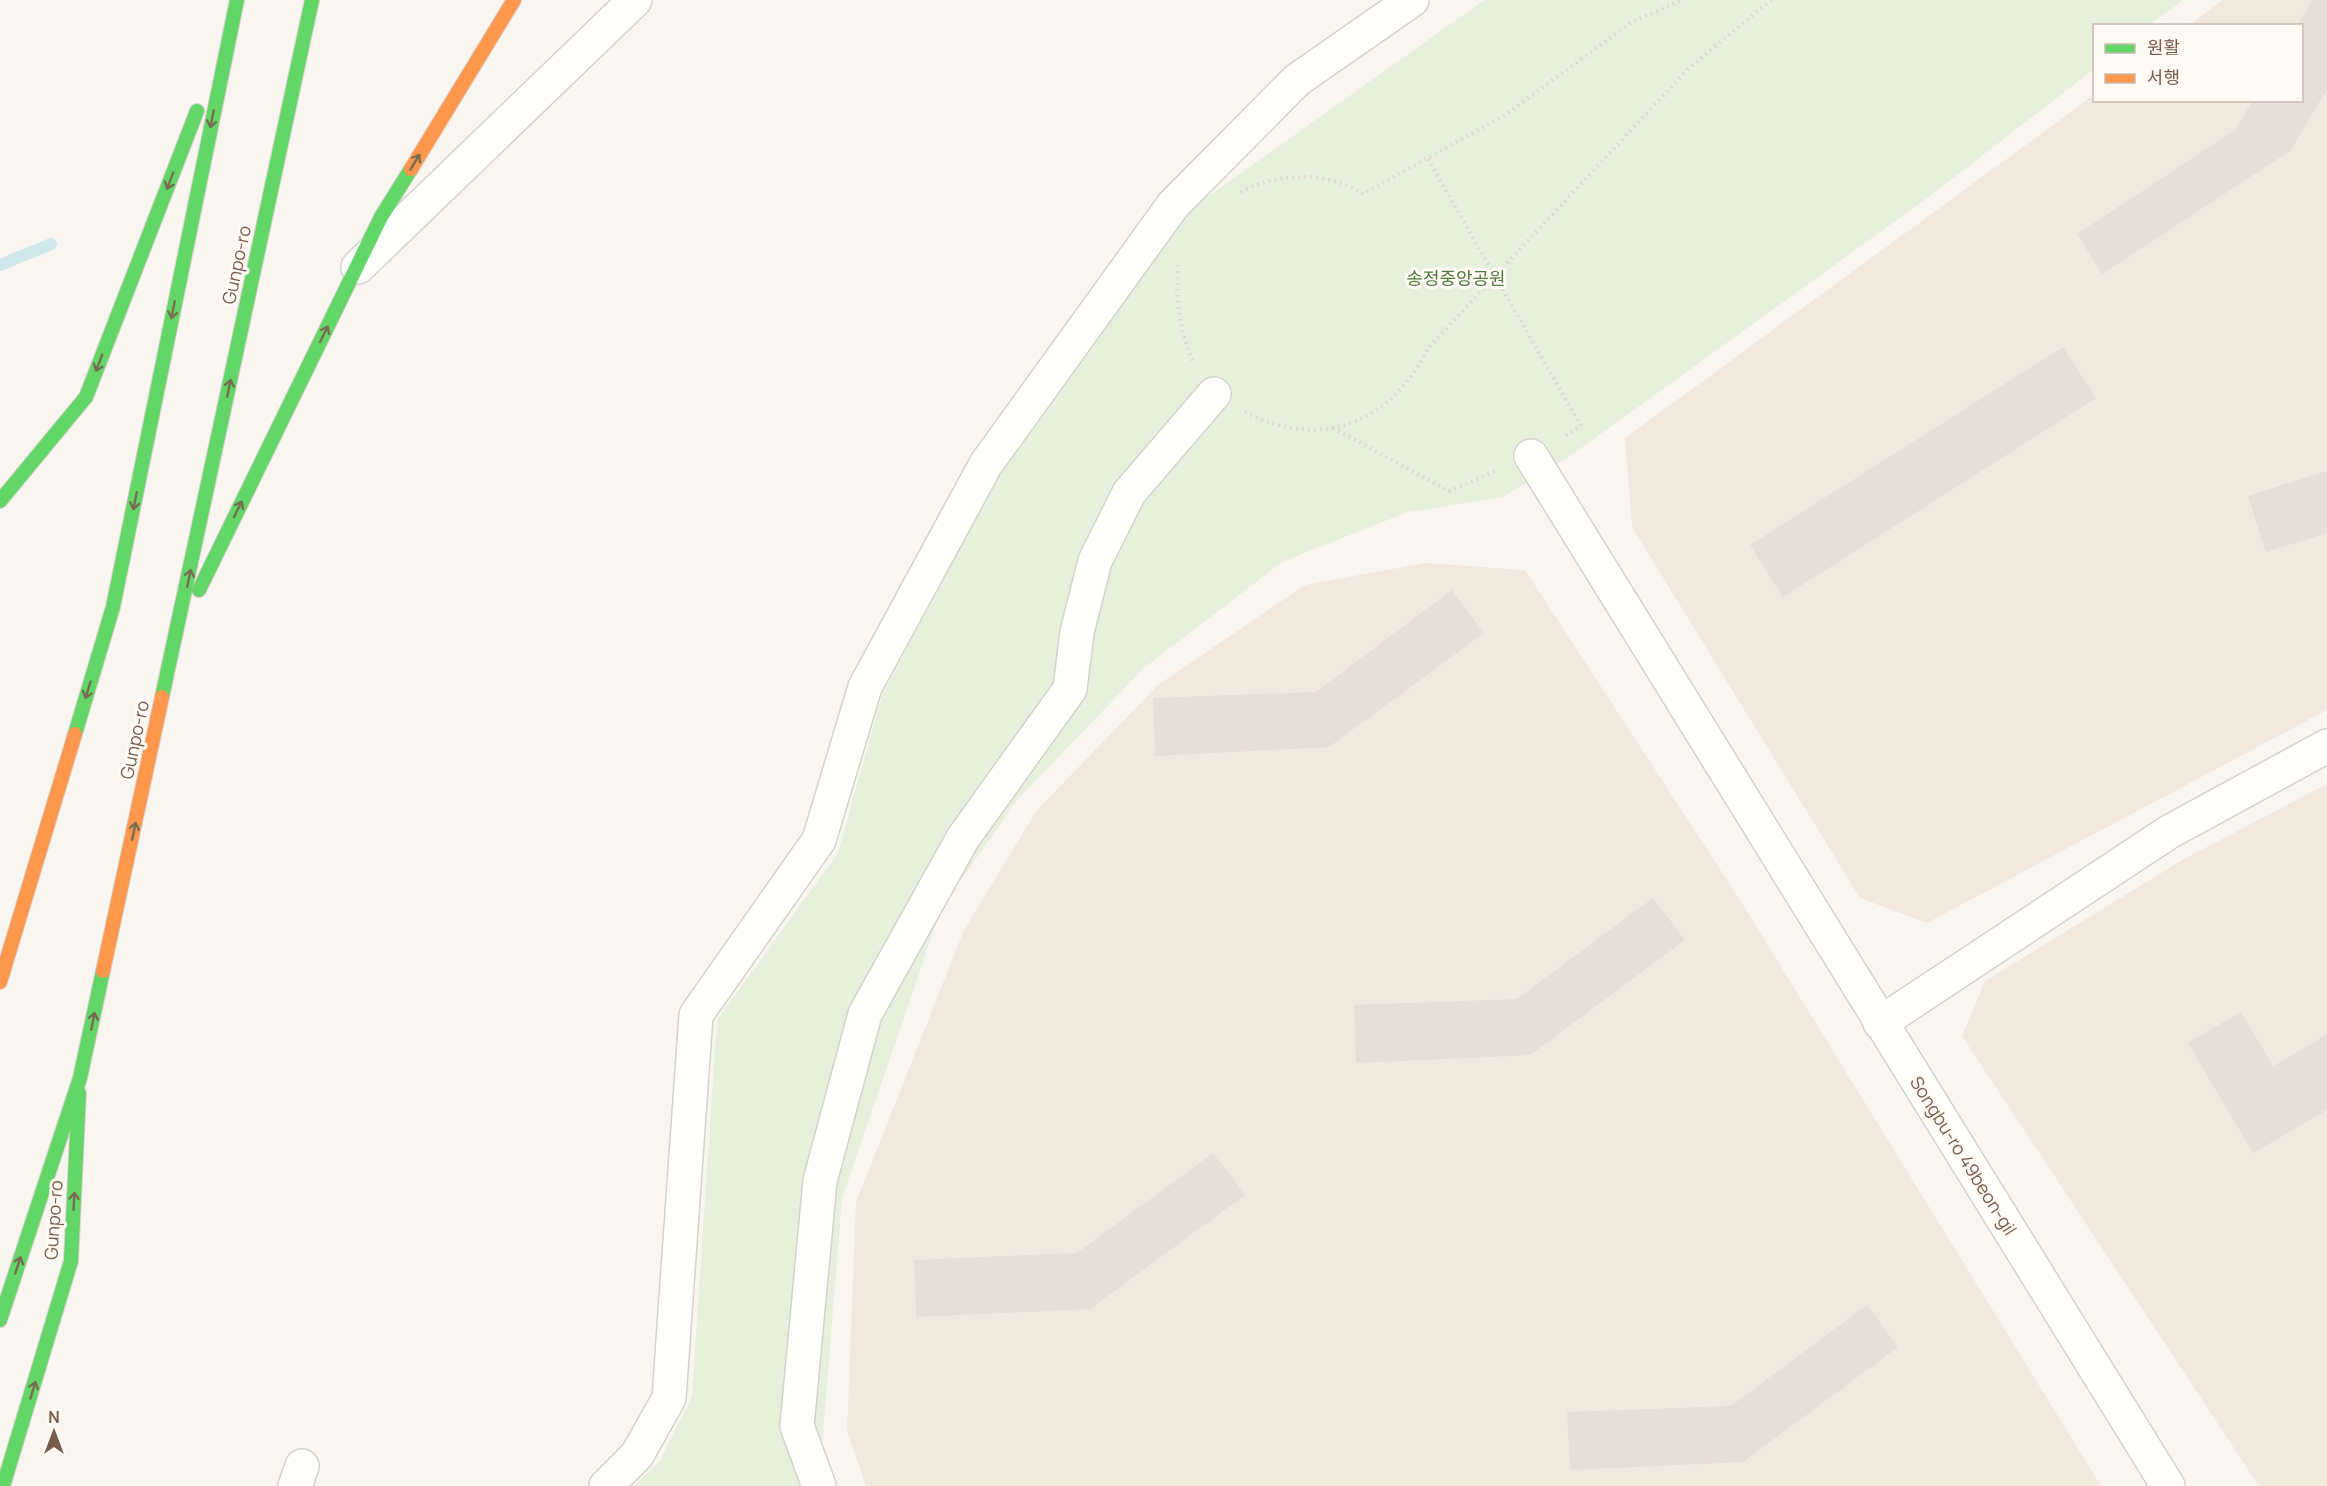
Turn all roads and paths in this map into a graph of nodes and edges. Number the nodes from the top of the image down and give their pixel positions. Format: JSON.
{"nodes":[{"id":1,"x":237,"y":0,"type":"edge"},
{"id":2,"x":312,"y":0,"type":"edge"},
{"id":3,"x":514,"y":0,"type":"edge"},
{"id":4,"x":635,"y":0,"type":"edge"},
{"id":5,"x":1412,"y":0,"type":"edge"},
{"id":6,"x":1682,"y":0,"type":"edge"},
{"id":7,"x":1772,"y":0,"type":"edge"},
{"id":8,"x":230,"y":28,"type":"junction"},
{"id":9,"x":1428,"y":159,"type":"junction"},
{"id":10,"x":1236,"y":196,"type":"dead end"},
{"id":11,"x":1182,"y":257,"type":"dead end"},
{"id":12,"x":355,"y":270,"type":"junction"},
{"id":13,"x":1496,"y":274,"type":"junction"},
{"id":14,"x":1215,"y":394,"type":"junction"},
{"id":15,"x":1332,"y":428,"type":"junction"},
{"id":16,"x":1531,"y":456,"type":"junction"},
{"id":17,"x":0,"y":501,"type":"edge"},
{"id":18,"x":176,"y":638,"type":"junction"},
{"id":19,"x":2327,"y":746,"type":"edge"},
{"id":20,"x":0,"y":982,"type":"edge"},
{"id":21,"x":1880,"y":1023,"type":"junction"},
{"id":22,"x":80,"y":1078,"type":"junction"},
{"id":23,"x":0,"y":1320,"type":"edge"},
{"id":24,"x":3,"y":1486,"type":"edge"},
{"id":25,"x":606,"y":1486,"type":"edge"},
{"id":26,"x":819,"y":1486,"type":"edge"},
{"id":27,"x":2168,"y":1486,"type":"edge"}],
"edges":[{"from":1,"to":8,"type":"main road"},
{"from":18,"to":2,"type":"main road","name":"Gunpo-ro","one_way":true},
{"from":12,"to":3,"type":"main road","one_way":true},
{"from":4,"to":12,"type":"street"},
{"from":5,"to":25,"type":"street"},
{"from":6,"to":9,"type":"path"},
{"from":7,"to":13,"type":"path"},
{"from":8,"to":17,"type":"main road","one_way":true},
{"from":8,"to":20,"type":"main road","one_way":true},
{"from":9,"to":10,"type":"path"},
{"from":9,"to":13,"type":"path"},
{"from":11,"to":14,"type":"path"},
{"from":18,"to":12,"type":"main road","one_way":true},
{"from":13,"to":15,"type":"path"},
{"from":13,"to":16,"type":"path"},
{"from":14,"to":15,"type":"path"},
{"from":14,"to":26,"type":"street"},
{"from":15,"to":16,"type":"path"},
{"from":16,"to":21,"type":"street","name":"Songbu-ro 49beon-gil"},
{"from":22,"to":18,"type":"main road","name":"Gunpo-ro","one_way":true},
{"from":19,"to":21,"type":"street"},
{"from":21,"to":27,"type":"street","name":"Songbu-ro 49beon-gil"},
{"from":23,"to":22,"type":"main road","one_way":true},
{"from":24,"to":22,"type":"main road","name":"Gunpo-ro","one_way":true}]}
